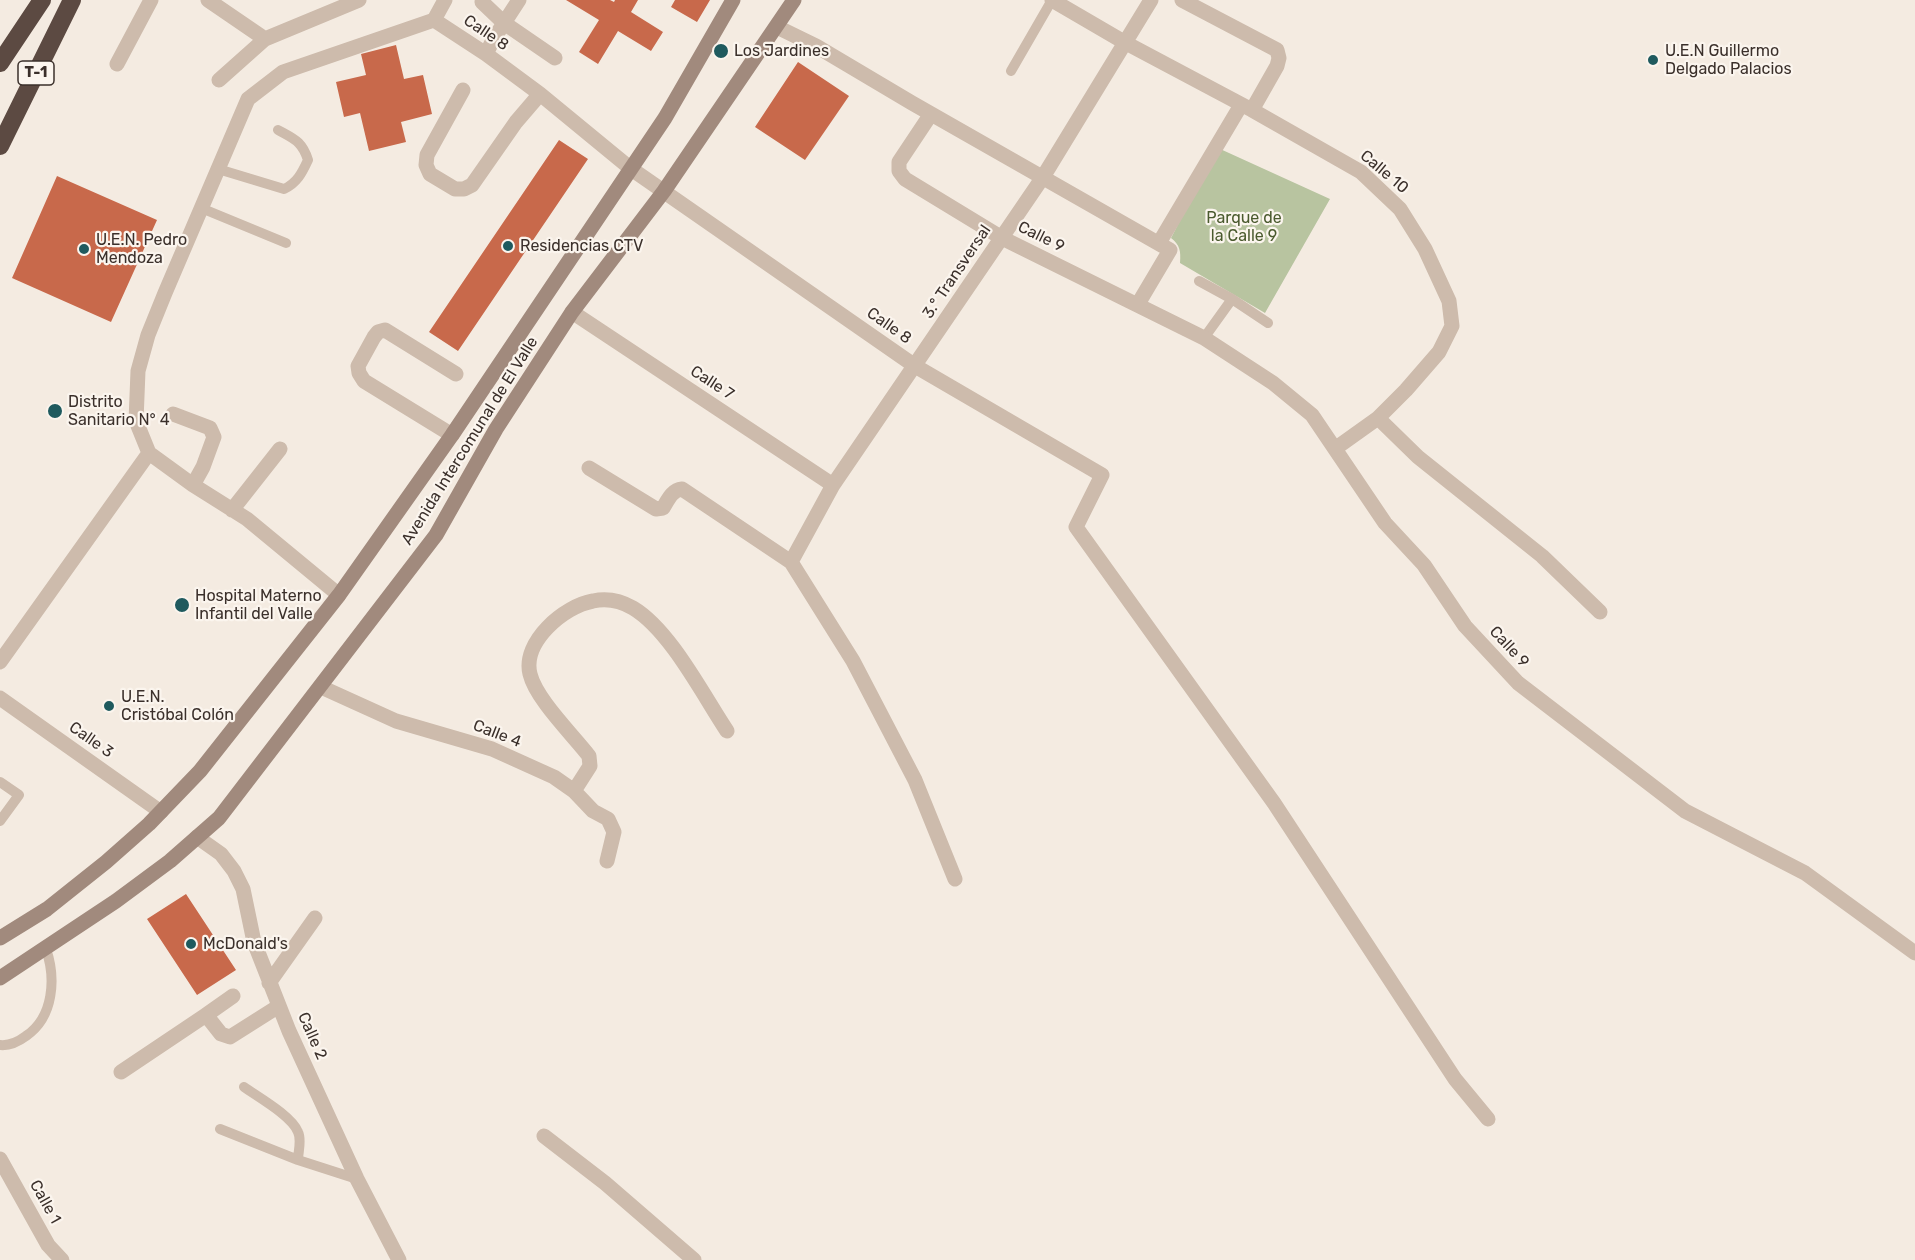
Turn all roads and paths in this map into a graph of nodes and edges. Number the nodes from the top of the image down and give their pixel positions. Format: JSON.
{"nodes":[{"id":1,"x":42,"y":0,"type":"edge"},
{"id":2,"x":72,"y":0,"type":"edge"},
{"id":3,"x":151,"y":0,"type":"edge"},
{"id":4,"x":208,"y":0,"type":"edge"},
{"id":5,"x":359,"y":0,"type":"edge"},
{"id":6,"x":445,"y":0,"type":"edge"},
{"id":7,"x":519,"y":0,"type":"edge"},
{"id":8,"x":733,"y":0,"type":"edge"},
{"id":9,"x":794,"y":0,"type":"edge"},
{"id":10,"x":1052,"y":0,"type":"edge"},
{"id":11,"x":1151,"y":0,"type":"edge"},
{"id":12,"x":1182,"y":0,"type":"edge"},
{"id":13,"x":482,"y":2,"type":"dead end"},
{"id":14,"x":434,"y":20,"type":"junction"},
{"id":15,"x":504,"y":23,"type":"junction"},
{"id":16,"x":777,"y":27,"type":"junction"},
{"id":17,"x":265,"y":39,"type":"junction"},
{"id":18,"x":1124,"y":42,"type":"junction"},
{"id":19,"x":486,"y":54,"type":"junction"},
{"id":20,"x":555,"y":58,"type":"dead end"},
{"id":21,"x":0,"y":63,"type":"edge"},
{"id":22,"x":117,"y":64,"type":"dead end"},
{"id":23,"x":1011,"y":71,"type":"dead end"},
{"id":24,"x":219,"y":80,"type":"dead end"},
{"id":25,"x":463,"y":90,"type":"dead end"},
{"id":26,"x":540,"y":94,"type":"junction"},
{"id":27,"x":1247,"y":107,"type":"junction"},
{"id":28,"x":931,"y":114,"type":"junction"},
{"id":29,"x":278,"y":130,"type":"dead end"},
{"id":30,"x":0,"y":146,"type":"edge"},
{"id":31,"x":630,"y":168,"type":"junction"},
{"id":32,"x":218,"y":169,"type":"junction"},
{"id":33,"x":1042,"y":177,"type":"junction"},
{"id":34,"x":664,"y":191,"type":"junction"},
{"id":35,"x":201,"y":208,"type":"junction"},
{"id":36,"x":1002,"y":238,"type":"junction"},
{"id":37,"x":286,"y":243,"type":"dead end"},
{"id":38,"x":1159,"y":243,"type":"junction"},
{"id":39,"x":1199,"y":281,"type":"dead end"},
{"id":40,"x":1232,"y":299,"type":"junction"},
{"id":41,"x":1137,"y":304,"type":"junction"},
{"id":42,"x":572,"y":312,"type":"junction"},
{"id":43,"x":1268,"y":323,"type":"dead end"},
{"id":44,"x":1204,"y":338,"type":"junction"},
{"id":45,"x":915,"y":366,"type":"junction"},
{"id":46,"x":456,"y":374,"type":"dead end"},
{"id":47,"x":174,"y":414,"type":"dead end"},
{"id":48,"x":1378,"y":418,"type":"junction"},
{"id":49,"x":452,"y":435,"type":"junction"},
{"id":50,"x":1336,"y":448,"type":"junction"},
{"id":51,"x":280,"y":449,"type":"dead end"},
{"id":52,"x":149,"y":453,"type":"junction"},
{"id":53,"x":589,"y":468,"type":"dead end"},
{"id":54,"x":193,"y":484,"type":"junction"},
{"id":55,"x":833,"y":484,"type":"junction"},
{"id":56,"x":232,"y":510,"type":"junction"},
{"id":57,"x":791,"y":562,"type":"junction"},
{"id":58,"x":339,"y":595,"type":"junction"},
{"id":59,"x":1600,"y":612,"type":"dead end"},
{"id":60,"x":0,"y":662,"type":"edge"},
{"id":61,"x":321,"y":687,"type":"junction"},
{"id":62,"x":0,"y":698,"type":"edge"},
{"id":63,"x":727,"y":731,"type":"dead end"},
{"id":64,"x":0,"y":782,"type":"edge"},
{"id":65,"x":574,"y":791,"type":"junction"},
{"id":66,"x":161,"y":812,"type":"junction"},
{"id":67,"x":0,"y":821,"type":"edge"},
{"id":68,"x":197,"y":837,"type":"junction"},
{"id":69,"x":607,"y":861,"type":"dead end"},
{"id":70,"x":956,"y":879,"type":"dead end"},
{"id":71,"x":315,"y":918,"type":"dead end"},
{"id":72,"x":0,"y":938,"type":"edge"},
{"id":73,"x":46,"y":949,"type":"junction"},
{"id":74,"x":1915,"y":953,"type":"edge"},
{"id":75,"x":0,"y":978,"type":"edge"},
{"id":76,"x":270,"y":983,"type":"junction"},
{"id":77,"x":233,"y":996,"type":"dead end"},
{"id":78,"x":279,"y":1006,"type":"junction"},
{"id":79,"x":206,"y":1015,"type":"junction"},
{"id":80,"x":0,"y":1045,"type":"edge"},
{"id":81,"x":121,"y":1072,"type":"dead end"},
{"id":82,"x":244,"y":1087,"type":"dead end"},
{"id":83,"x":1488,"y":1119,"type":"dead end"},
{"id":84,"x":220,"y":1129,"type":"dead end"},
{"id":85,"x":544,"y":1136,"type":"dead end"},
{"id":86,"x":0,"y":1159,"type":"edge"},
{"id":87,"x":298,"y":1160,"type":"junction"},
{"id":88,"x":357,"y":1179,"type":"junction"},
{"id":89,"x":397,"y":1258,"type":"edge"},
{"id":90,"x":62,"y":1260,"type":"edge"},
{"id":91,"x":694,"y":1260,"type":"edge"}],
"edges":[{"from":1,"to":21,"type":"highway"},
{"from":2,"to":30,"type":"highway","number":"T-1"},
{"from":3,"to":22,"type":"street"},
{"from":4,"to":17,"type":"street"},
{"from":5,"to":17,"type":"street"},
{"from":6,"to":14,"type":"street"},
{"from":7,"to":15,"type":"street"},
{"from":8,"to":31,"type":"main road","name":"Avenida Intercomunal de El Valle"},
{"from":9,"to":16,"type":"main road","name":"Avenida Intercomunal de El Valle"},
{"from":10,"to":18,"type":"street","name":"Calle 10"},
{"from":10,"to":23,"type":"lane"},
{"from":11,"to":18,"type":"street","name":"3.° Transversal"},
{"from":12,"to":27,"type":"street"},
{"from":13,"to":15,"type":"street"},
{"from":14,"to":19,"type":"street","name":"Calle 8"},
{"from":14,"to":32,"type":"street"},
{"from":15,"to":19,"type":"street"},
{"from":15,"to":20,"type":"street"},
{"from":16,"to":28,"type":"street"},
{"from":16,"to":34,"type":"main road","name":"Avenida Intercomunal de El Valle"},
{"from":17,"to":24,"type":"street"},
{"from":18,"to":27,"type":"street","name":"Calle 10"},
{"from":18,"to":33,"type":"street","name":"3.° Transversal"},
{"from":19,"to":26,"type":"street","name":"Calle 8"},
{"from":25,"to":26,"type":"street"},
{"from":26,"to":31,"type":"street","name":"Calle 8"},
{"from":27,"to":38,"type":"street"},
{"from":27,"to":48,"type":"street","name":"Calle 10"},
{"from":28,"to":33,"type":"street"},
{"from":28,"to":36,"type":"street","name":"Calle 9"},
{"from":29,"to":32,"type":"lane"},
{"from":31,"to":34,"type":"street","name":"Calle 8"},
{"from":31,"to":49,"type":"main road","name":"Avenida Intercomunal de El Valle"},
{"from":32,"to":35,"type":"street"},
{"from":33,"to":36,"type":"street","name":"3.° Transversal"},
{"from":33,"to":38,"type":"street"},
{"from":34,"to":42,"type":"main road","name":"Avenida Intercomunal de El Valle"},
{"from":34,"to":45,"type":"street","name":"Calle 8"},
{"from":35,"to":37,"type":"lane"},
{"from":35,"to":52,"type":"street"},
{"from":36,"to":41,"type":"street","name":"Calle 9"},
{"from":36,"to":45,"type":"street","name":"3.° Transversal"},
{"from":38,"to":41,"type":"street"},
{"from":39,"to":40,"type":"lane"},
{"from":40,"to":43,"type":"lane"},
{"from":40,"to":44,"type":"lane"},
{"from":41,"to":44,"type":"street","name":"Calle 9"},
{"from":42,"to":55,"type":"street","name":"Calle 7"},
{"from":42,"to":61,"type":"main road","name":"Avenida Intercomunal de El Valle"},
{"from":44,"to":50,"type":"street","name":"Calle 9"},
{"from":45,"to":55,"type":"street","name":"3.° Transversal"},
{"from":45,"to":83,"type":"street","name":"Calle 8"},
{"from":46,"to":49,"type":"street"},
{"from":47,"to":54,"type":"street"},
{"from":48,"to":50,"type":"street","name":"Calle 10"},
{"from":48,"to":59,"type":"street"},
{"from":49,"to":58,"type":"main road","name":"Avenida Intercomunal de El Valle"},
{"from":50,"to":74,"type":"street","name":"Calle 9"},
{"from":51,"to":56,"type":"street"},
{"from":52,"to":54,"type":"street"},
{"from":52,"to":60,"type":"street"},
{"from":53,"to":57,"type":"street"},
{"from":54,"to":56,"type":"street"},
{"from":55,"to":57,"type":"street","name":"3.° Transversal"},
{"from":56,"to":58,"type":"street"},
{"from":57,"to":70,"type":"street"},
{"from":58,"to":66,"type":"main road","name":"Avenida Intercomunal de El Valle"},
{"from":61,"to":65,"type":"street","name":"Calle 4"},
{"from":61,"to":68,"type":"main road","name":"Avenida Intercomunal de El Valle"},
{"from":62,"to":66,"type":"street","name":"Calle 3"},
{"from":63,"to":65,"type":"street"},
{"from":64,"to":67,"type":"lane"},
{"from":65,"to":69,"type":"street","name":"Calle 4"},
{"from":66,"to":72,"type":"main road","name":"Avenida Intercomunal de El Valle"},
{"from":68,"to":73,"type":"main road","name":"Avenida Intercomunal de El Valle"},
{"from":68,"to":76,"type":"street","name":"Calle 2"},
{"from":71,"to":76,"type":"street"},
{"from":73,"to":75,"type":"main road","name":"Avenida Intercomunal de El Valle"},
{"from":73,"to":80,"type":"lane"},
{"from":76,"to":78,"type":"street","name":"Calle 2"},
{"from":77,"to":79,"type":"street"},
{"from":78,"to":79,"type":"street"},
{"from":78,"to":88,"type":"street","name":"Calle 2"},
{"from":79,"to":81,"type":"street"},
{"from":82,"to":87,"type":"lane"},
{"from":84,"to":87,"type":"lane"},
{"from":85,"to":91,"type":"street"},
{"from":86,"to":90,"type":"street","name":"Calle 1"},
{"from":87,"to":88,"type":"lane"},
{"from":88,"to":89,"type":"street","name":"Calle 2"}]}
